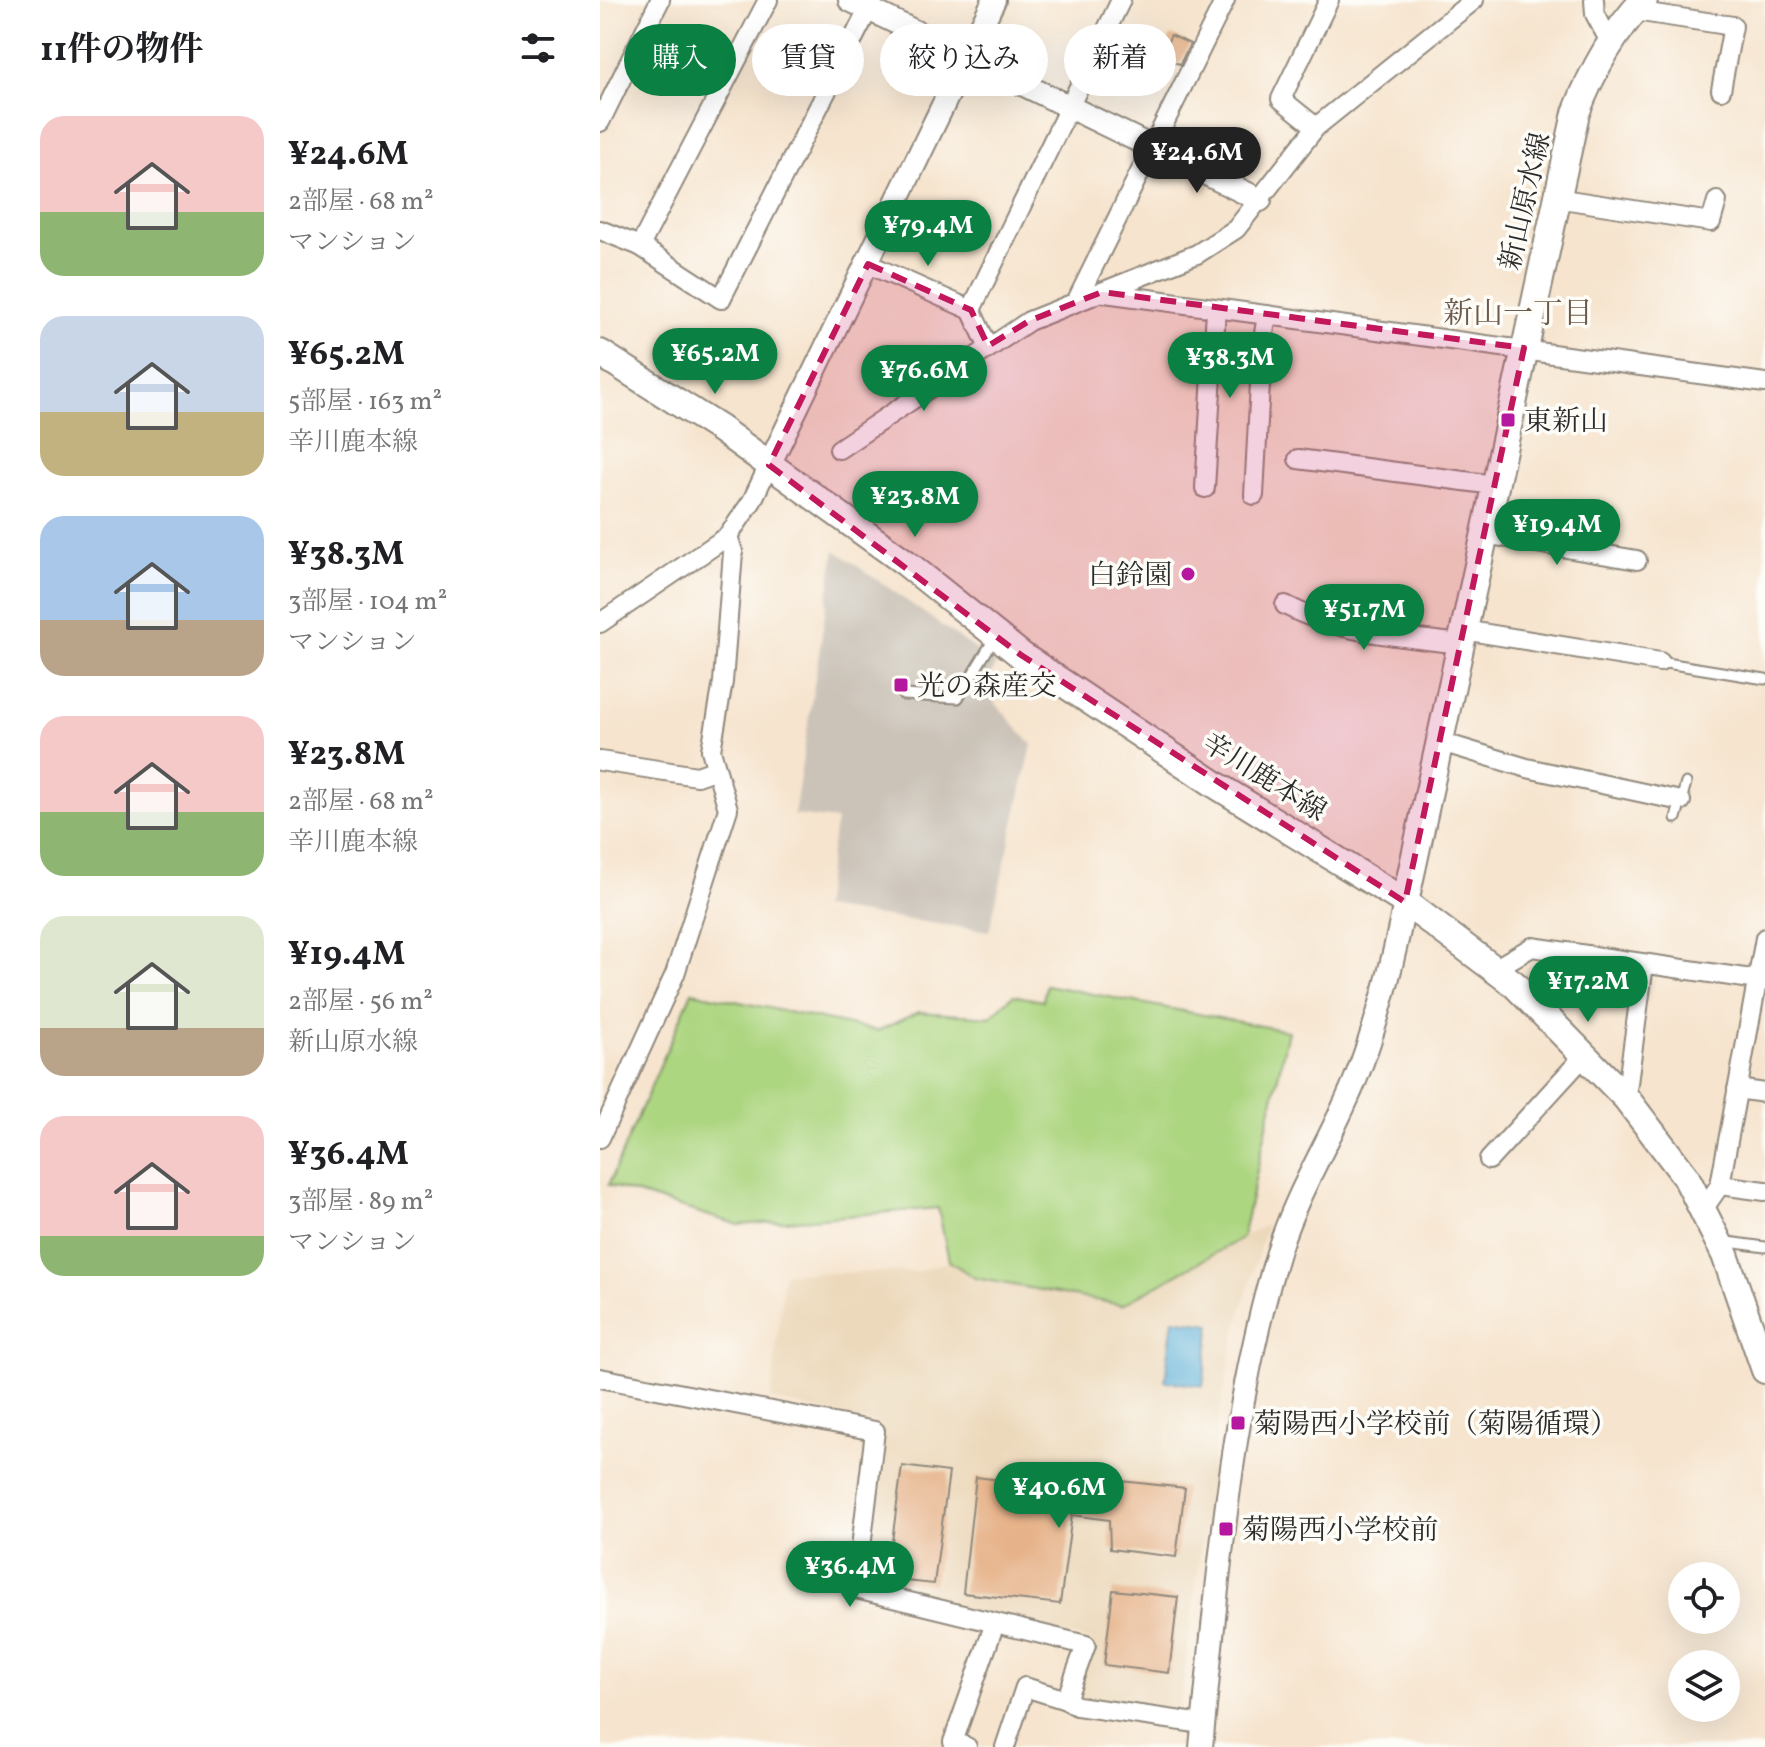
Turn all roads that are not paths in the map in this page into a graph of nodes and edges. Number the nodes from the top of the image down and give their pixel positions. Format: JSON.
{"nodes":[{"id":1,"x":660,"y":0,"type":"edge"},
{"id":2,"x":768,"y":0,"type":"edge"},
{"id":3,"x":994,"y":0,"type":"edge"},
{"id":4,"x":1121,"y":0,"type":"edge"},
{"id":5,"x":1225,"y":0,"type":"edge"},
{"id":6,"x":1329,"y":0,"type":"edge"},
{"id":7,"x":1474,"y":0,"type":"edge"},
{"id":8,"x":1594,"y":0,"type":"edge"},
{"id":9,"x":864,"y":3,"type":"edge"},
{"id":10,"x":1640,"y":6,"type":"edge"},
{"id":11,"x":903,"y":24,"type":"edge"},
{"id":12,"x":982,"y":24,"type":"edge"},
{"id":13,"x":1610,"y":42,"type":"junction"},
{"id":14,"x":1721,"y":90,"type":"dead end"},
{"id":15,"x":947,"y":96,"type":"edge"},
{"id":16,"x":1045,"y":96,"type":"edge"},
{"id":17,"x":1069,"y":108,"type":"junction"},
{"id":18,"x":600,"y":122,"type":"edge"},
{"id":19,"x":1316,"y":127,"type":"junction"},
{"id":20,"x":1154,"y":148,"type":"junction"},
{"id":21,"x":1556,"y":198,"type":"junction"},
{"id":22,"x":1260,"y":200,"type":"junction"},
{"id":23,"x":1717,"y":201,"type":"dead end"},
{"id":24,"x":600,"y":230,"type":"edge"},
{"id":25,"x":640,"y":246,"type":"junction"},
{"id":26,"x":868,"y":264,"type":"junction"},
{"id":27,"x":1102,"y":292,"type":"junction"},
{"id":28,"x":1077,"y":300,"type":"junction"},
{"id":29,"x":971,"y":310,"type":"junction"},
{"id":30,"x":1216,"y":310,"type":"junction"},
{"id":31,"x":1267,"y":315,"type":"junction"},
{"id":32,"x":988,"y":346,"type":"junction"},
{"id":33,"x":1524,"y":348,"type":"junction"},
{"id":34,"x":600,"y":353,"type":"edge"},
{"id":35,"x":1765,"y":383,"type":"edge"},
{"id":36,"x":839,"y":449,"type":"dead end"},
{"id":37,"x":1298,"y":459,"type":"dead end"},
{"id":38,"x":769,"y":465,"type":"junction"},
{"id":39,"x":1494,"y":485,"type":"junction"},
{"id":40,"x":1205,"y":488,"type":"dead end"},
{"id":41,"x":1254,"y":495,"type":"dead end"},
{"id":42,"x":1484,"y":534,"type":"junction"},
{"id":43,"x":728,"y":536,"type":"junction"},
{"id":44,"x":1637,"y":560,"type":"dead end"},
{"id":45,"x":1285,"y":605,"type":"dead end"},
{"id":46,"x":600,"y":623,"type":"edge"},
{"id":47,"x":996,"y":636,"type":"junction"},
{"id":48,"x":1462,"y":637,"type":"junction"},
{"id":49,"x":1660,"y":662,"type":"joint"},
{"id":50,"x":1765,"y":679,"type":"edge"},
{"id":51,"x":903,"y":695,"type":"dead end"},
{"id":52,"x":1441,"y":742,"type":"junction"},
{"id":53,"x":600,"y":761,"type":"edge"},
{"id":54,"x":714,"y":770,"type":"junction"},
{"id":55,"x":1681,"y":801,"type":"dead end"},
{"id":56,"x":1405,"y":902,"type":"junction"},
{"id":57,"x":1765,"y":938,"type":"edge"},
{"id":58,"x":1644,"y":964,"type":"junction"},
{"id":59,"x":1496,"y":968,"type":"junction"},
{"id":60,"x":1761,"y":981,"type":"edge"},
{"id":61,"x":1584,"y":1056,"type":"junction"},
{"id":62,"x":1737,"y":1089,"type":"junction"},
{"id":63,"x":1765,"y":1093,"type":"edge"},
{"id":64,"x":1626,"y":1098,"type":"junction"},
{"id":65,"x":608,"y":1099,"type":"edge"},
{"id":66,"x":600,"y":1138,"type":"edge"},
{"id":67,"x":1489,"y":1160,"type":"dead end"},
{"id":68,"x":1720,"y":1185,"type":"junction"},
{"id":69,"x":1765,"y":1191,"type":"edge"},
{"id":70,"x":1704,"y":1208,"type":"junction"},
{"id":71,"x":1718,"y":1240,"type":"junction"},
{"id":72,"x":1765,"y":1247,"type":"edge"},
{"id":73,"x":1765,"y":1370,"type":"edge"},
{"id":74,"x":600,"y":1378,"type":"edge"},
{"id":75,"x":995,"y":1623,"type":"junction"},
{"id":76,"x":1066,"y":1700,"type":"junction"},
{"id":77,"x":1203,"y":1724,"type":"junction"},
{"id":78,"x":967,"y":1747,"type":"edge"},
{"id":79,"x":1005,"y":1747,"type":"edge"},
{"id":80,"x":1201,"y":1747,"type":"edge"}],
"edges":[{"from":1,"to":18,"type":"street"},
{"from":2,"to":25,"type":"street"},
{"from":3,"to":12,"type":"street"},
{"from":4,"to":17,"type":"street"},
{"from":5,"to":20,"type":"street"},
{"from":6,"to":19,"type":"street"},
{"from":7,"to":19,"type":"street"},
{"from":8,"to":13,"type":"street"},
{"from":9,"to":11,"type":"street"},
{"from":9,"to":25,"type":"street"},
{"from":10,"to":13,"type":"main road","name":"新山原水線"},
{"from":10,"to":14,"type":"street"},
{"from":13,"to":21,"type":"main road","name":"新山原水線"},
{"from":15,"to":26,"type":"street"},
{"from":16,"to":17,"type":"street"},
{"from":17,"to":20,"type":"street"},
{"from":17,"to":29,"type":"street"},
{"from":19,"to":22,"type":"street"},
{"from":20,"to":22,"type":"street"},
{"from":20,"to":28,"type":"street"},
{"from":21,"to":23,"type":"street"},
{"from":21,"to":33,"type":"main road","name":"新山原水線"},
{"from":22,"to":27,"type":"street"},
{"from":24,"to":25,"type":"street"},
{"from":26,"to":29,"type":"street"},
{"from":26,"to":38,"type":"street"},
{"from":27,"to":28,"type":"street"},
{"from":27,"to":30,"type":"street"},
{"from":28,"to":32,"type":"street"},
{"from":29,"to":32,"type":"street"},
{"from":30,"to":31,"type":"street"},
{"from":30,"to":40,"type":"street"},
{"from":31,"to":33,"type":"street"},
{"from":31,"to":41,"type":"street"},
{"from":32,"to":36,"type":"street"},
{"from":33,"to":35,"type":"street"},
{"from":33,"to":39,"type":"main road","name":"新山原水線"},
{"from":34,"to":38,"type":"main road","name":"辛川鹿本線"},
{"from":37,"to":39,"type":"street"},
{"from":38,"to":43,"type":"street"},
{"from":38,"to":47,"type":"main road","name":"辛川鹿本線"},
{"from":39,"to":42,"type":"main road","name":"新山原水線"},
{"from":42,"to":44,"type":"street"},
{"from":42,"to":48,"type":"main road","name":"新山原水線"},
{"from":43,"to":46,"type":"street"},
{"from":43,"to":54,"type":"street"},
{"from":45,"to":48,"type":"street"},
{"from":47,"to":51,"type":"lane"},
{"from":47,"to":56,"type":"main road","name":"辛川鹿本線"},
{"from":48,"to":49,"type":"street"},
{"from":48,"to":52,"type":"main road","name":"新山原水線"},
{"from":49,"to":50,"type":"lane"},
{"from":52,"to":55,"type":"street"},
{"from":52,"to":56,"type":"main road","name":"新山原水線"},
{"from":53,"to":54,"type":"street"},
{"from":54,"to":65,"type":"street"},
{"from":56,"to":59,"type":"main road","name":"辛川鹿本線"},
{"from":56,"to":77,"type":"street"},
{"from":57,"to":60,"type":"street"},
{"from":58,"to":59,"type":"street"},
{"from":58,"to":60,"type":"street"},
{"from":58,"to":64,"type":"street"},
{"from":59,"to":61,"type":"main road","name":"辛川鹿本線"},
{"from":60,"to":62,"type":"street"},
{"from":61,"to":64,"type":"main road","name":"辛川鹿本線"},
{"from":61,"to":67,"type":"street"},
{"from":62,"to":63,"type":"street"},
{"from":62,"to":68,"type":"street"},
{"from":64,"to":70,"type":"main road","name":"辛川鹿本線"},
{"from":65,"to":66,"type":"street"},
{"from":68,"to":69,"type":"street"},
{"from":68,"to":70,"type":"street"},
{"from":70,"to":71,"type":"main road","name":"辛川鹿本線"},
{"from":71,"to":72,"type":"lane"},
{"from":71,"to":73,"type":"main road","name":"辛川鹿本線"},
{"from":74,"to":75,"type":"street"},
{"from":75,"to":76,"type":"street"},
{"from":75,"to":78,"type":"street"},
{"from":76,"to":77,"type":"street"},
{"from":76,"to":79,"type":"street"},
{"from":77,"to":80,"type":"street"}]}
